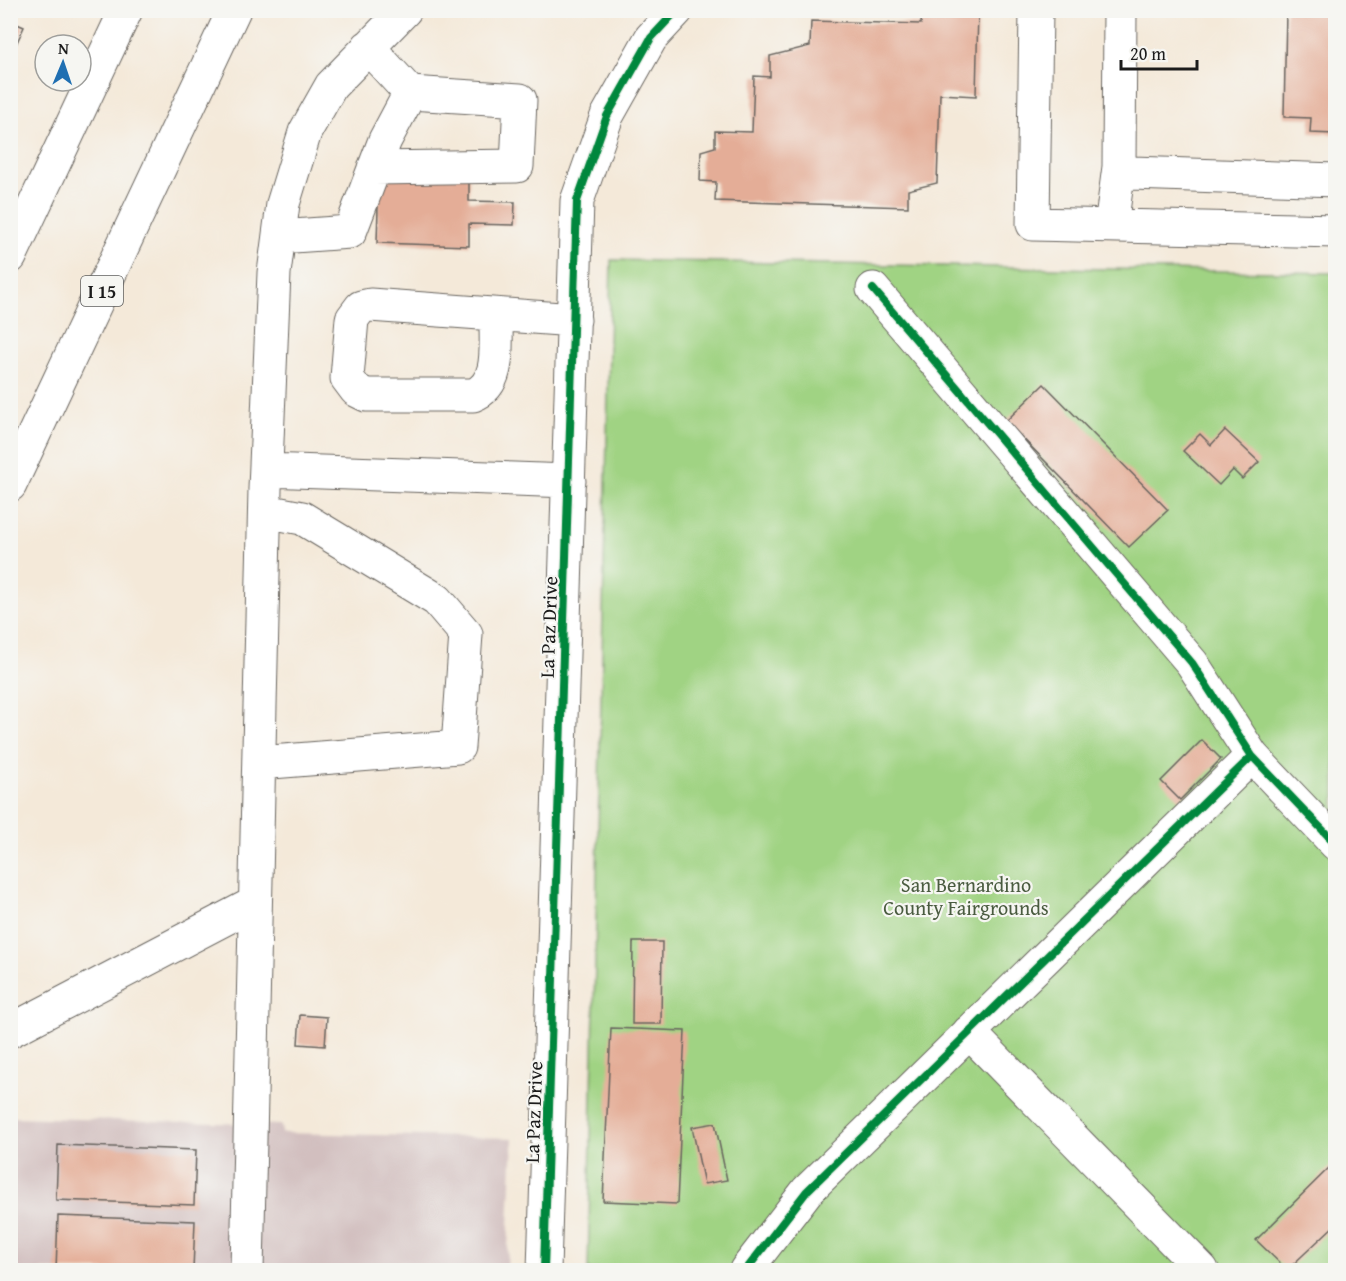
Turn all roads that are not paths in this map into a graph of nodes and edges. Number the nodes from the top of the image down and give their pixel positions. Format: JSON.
{"nodes":[{"id":1,"x":126,"y":10,"type":"edge"},
{"id":2,"x":234,"y":10,"type":"edge"},
{"id":3,"x":242,"y":10,"type":"edge"},
{"id":4,"x":405,"y":10,"type":"edge"},
{"id":5,"x":677,"y":10,"type":"edge"},
{"id":6,"x":1036,"y":10,"type":"edge"},
{"id":7,"x":1120,"y":10,"type":"edge"},
{"id":8,"x":368,"y":47,"type":"junction"},
{"id":9,"x":410,"y":93,"type":"junction"},
{"id":10,"x":194,"y":96,"type":"junction"},
{"id":11,"x":1119,"y":167,"type":"junction"},
{"id":12,"x":374,"y":168,"type":"junction"},
{"id":13,"x":1335,"y":180,"type":"edge"},
{"id":14,"x":1111,"y":226,"type":"junction"},
{"id":15,"x":1335,"y":231,"type":"edge"},
{"id":16,"x":279,"y":237,"type":"junction"},
{"id":17,"x":10,"y":257,"type":"edge"},
{"id":18,"x":873,"y":289,"type":"dead end"},
{"id":19,"x":496,"y":315,"type":"junction"},
{"id":20,"x":574,"y":320,"type":"junction"},
{"id":21,"x":266,"y":470,"type":"junction"},
{"id":22,"x":569,"y":481,"type":"junction"},
{"id":23,"x":10,"y":486,"type":"edge"},
{"id":24,"x":265,"y":511,"type":"junction"},
{"id":25,"x":1252,"y":756,"type":"junction"},
{"id":26,"x":259,"y":763,"type":"junction"},
{"id":27,"x":1335,"y":844,"type":"edge"},
{"id":28,"x":255,"y":903,"type":"junction"},
{"id":29,"x":10,"y":1031,"type":"edge"},
{"id":30,"x":969,"y":1032,"type":"junction"},
{"id":31,"x":247,"y":1270,"type":"edge"},
{"id":32,"x":544,"y":1270,"type":"edge"},
{"id":33,"x":746,"y":1270,"type":"edge"},
{"id":34,"x":1202,"y":1270,"type":"edge"}],
"edges":[{"from":1,"to":17,"type":"main road"},
{"from":2,"to":10,"type":"main road","number":"I 15"},
{"from":3,"to":10,"type":"main road"},
{"from":4,"to":8,"type":"main road"},
{"from":5,"to":20,"type":"main road","name":"La Paz Drive"},
{"from":6,"to":14,"type":"main road"},
{"from":7,"to":11,"type":"main road"},
{"from":8,"to":9,"type":"main road"},
{"from":8,"to":16,"type":"main road"},
{"from":9,"to":12,"type":"main road"},
{"from":9,"to":12,"type":"main road"},
{"from":10,"to":23,"type":"main road","number":"I 15"},
{"from":11,"to":13,"type":"main road"},
{"from":11,"to":14,"type":"main road"},
{"from":12,"to":16,"type":"main road"},
{"from":14,"to":15,"type":"main road"},
{"from":16,"to":21,"type":"main road"},
{"from":18,"to":25,"type":"main road"},
{"from":19,"to":19,"type":"main road"},
{"from":19,"to":20,"type":"main road"},
{"from":20,"to":22,"type":"main road","name":"La Paz Drive"},
{"from":21,"to":22,"type":"main road"},
{"from":21,"to":24,"type":"main road"},
{"from":22,"to":32,"type":"main road","name":"La Paz Drive"},
{"from":24,"to":26,"type":"main road"},
{"from":24,"to":26,"type":"main road"},
{"from":25,"to":27,"type":"main road"},
{"from":25,"to":30,"type":"main road"},
{"from":26,"to":28,"type":"main road"},
{"from":28,"to":29,"type":"main road"},
{"from":28,"to":31,"type":"main road"},
{"from":30,"to":33,"type":"main road"},
{"from":30,"to":34,"type":"main road"}]}
